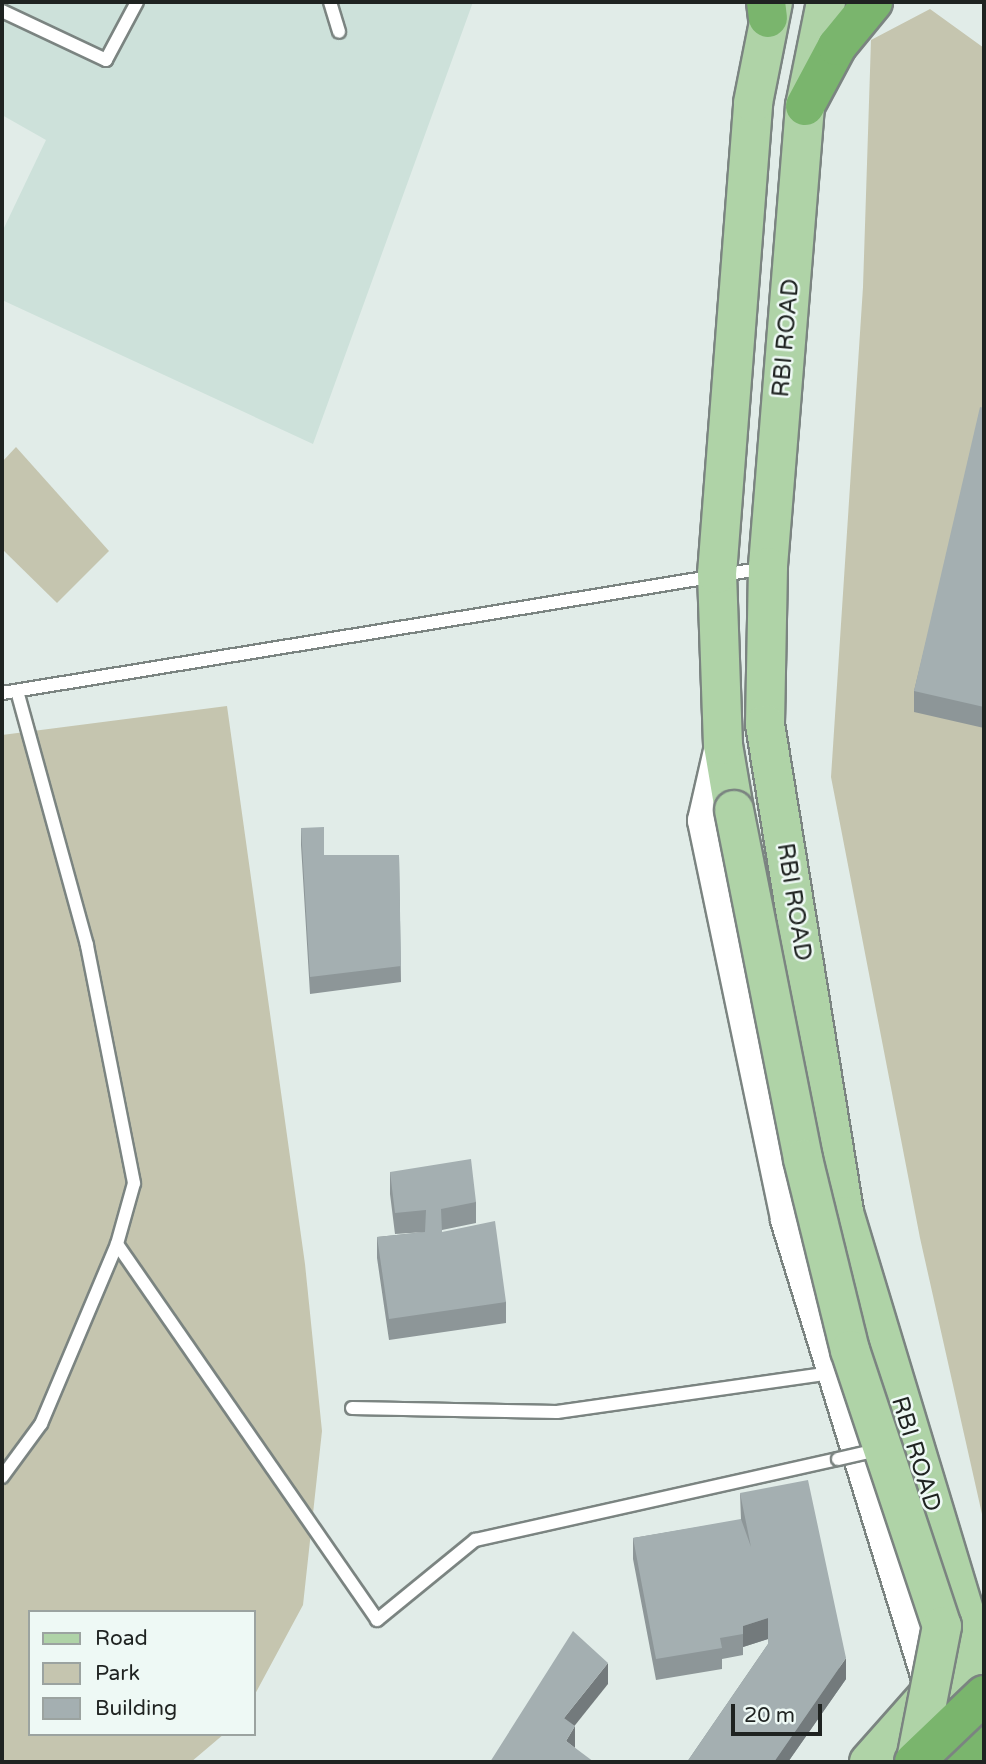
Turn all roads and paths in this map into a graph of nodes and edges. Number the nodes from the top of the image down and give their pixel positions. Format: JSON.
{"nodes":[{"id":1,"x":137,"y":2,"type":"edge"},
{"id":2,"x":330,"y":2,"type":"edge"},
{"id":3,"x":826,"y":2,"type":"edge"},
{"id":4,"x":873,"y":2,"type":"edge"},
{"id":5,"x":769,"y":7,"type":"edge"},
{"id":6,"x":2,"y":11,"type":"edge"},
{"id":7,"x":339,"y":32,"type":"dead end"},
{"id":8,"x":805,"y":106,"type":"junction"},
{"id":9,"x":768,"y":567,"type":"junction"},
{"id":10,"x":717,"y":574,"type":"junction"},
{"id":11,"x":17,"y":691,"type":"junction"},
{"id":12,"x":2,"y":693,"type":"edge"},
{"id":13,"x":723,"y":745,"type":"junction"},
{"id":14,"x":117,"y":1244,"type":"junction"},
{"id":15,"x":831,"y":1373,"type":"junction"},
{"id":16,"x":352,"y":1408,"type":"dead end"},
{"id":17,"x":878,"y":1450,"type":"junction"},
{"id":18,"x":2,"y":1477,"type":"edge"},
{"id":19,"x":982,"y":1658,"type":"edge"},
{"id":20,"x":933,"y":1690,"type":"junction"},
{"id":21,"x":984,"y":1695,"type":"edge"},
{"id":22,"x":945,"y":1754,"type":"edge"},
{"id":23,"x":869,"y":1762,"type":"edge"}],
"edges":[{"from":1,"to":6,"type":"lane"},
{"from":2,"to":7,"type":"lane"},
{"from":3,"to":8,"type":"main road","name":"RBI ROAD"},
{"from":4,"to":8,"type":"highway"},
{"from":5,"to":10,"type":"main road"},
{"from":8,"to":9,"type":"main road","name":"RBI ROAD"},
{"from":9,"to":10,"type":"lane"},
{"from":9,"to":19,"type":"main road","name":"RBI ROAD"},
{"from":10,"to":11,"type":"lane"},
{"from":10,"to":13,"type":"main road"},
{"from":11,"to":12,"type":"lane"},
{"from":11,"to":14,"type":"lane"},
{"from":13,"to":15,"type":"street"},
{"from":13,"to":17,"type":"main road","bridge":true},
{"from":14,"to":17,"type":"lane","bridge":true},
{"from":14,"to":18,"type":"lane"},
{"from":15,"to":16,"type":"lane"},
{"from":15,"to":20,"type":"street"},
{"from":17,"to":22,"type":"main road","bridge":true},
{"from":19,"to":20,"type":"main road"},
{"from":20,"to":22,"type":"street"},
{"from":20,"to":23,"type":"main road"},
{"from":21,"to":22,"type":"highway","bridge":true}]}
